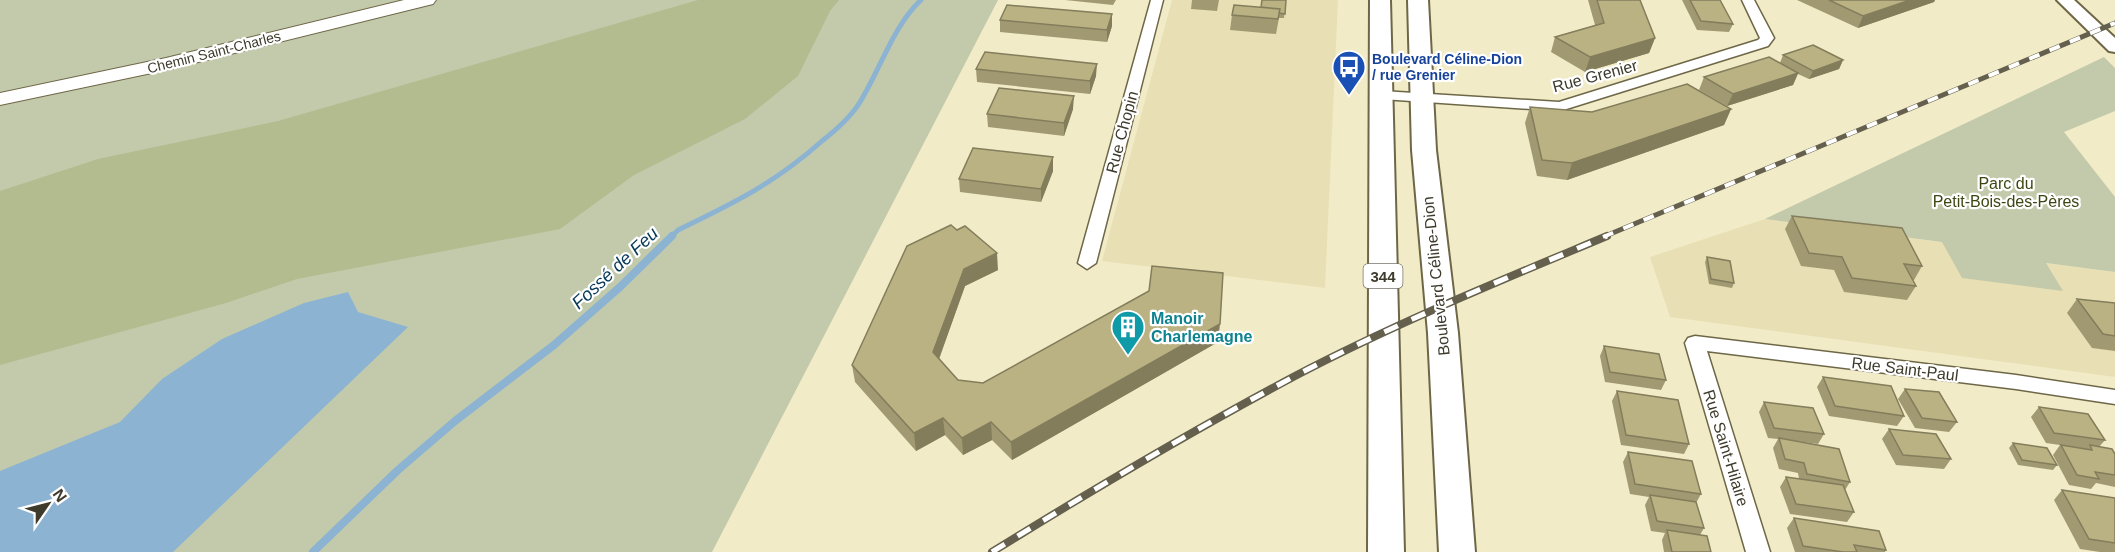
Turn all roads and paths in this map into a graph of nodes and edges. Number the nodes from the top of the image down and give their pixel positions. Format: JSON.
{"nodes":[{"id":1,"x":426,"y":0,"type":"edge"},
{"id":2,"x":1157,"y":0,"type":"edge"},
{"id":3,"x":1380,"y":0,"type":"edge"},
{"id":4,"x":1418,"y":0,"type":"edge"},
{"id":5,"x":1748,"y":0,"type":"edge"},
{"id":6,"x":2065,"y":0,"type":"edge"},
{"id":7,"x":2115,"y":47,"type":"edge"},
{"id":8,"x":1382,"y":95,"type":"junction"},
{"id":9,"x":0,"y":99,"type":"edge"},
{"id":10,"x":1421,"y":99,"type":"junction"},
{"id":11,"x":1087,"y":264,"type":"dead end"},
{"id":12,"x":1695,"y":343,"type":"joint"},
{"id":13,"x":2112,"y":401,"type":"edge"},
{"id":14,"x":1386,"y":552,"type":"edge"},
{"id":15,"x":1457,"y":552,"type":"edge"},
{"id":16,"x":1758,"y":552,"type":"edge"}],
"edges":[{"from":1,"to":9,"type":"main road","name":"Chemin Saint-Charles"},
{"from":2,"to":11,"type":"street","name":"Rue Chopin"},
{"from":3,"to":8,"type":"main road","number":"344"},
{"from":4,"to":10,"type":"main road","name":"Boulevard Céline-Dion"},
{"from":5,"to":10,"type":"street","name":"Rue Grenier"},
{"from":6,"to":7,"type":"street"},
{"from":8,"to":10,"type":"street","name":"Rue Grenier"},
{"from":8,"to":14,"type":"main road","number":"344"},
{"from":10,"to":15,"type":"main road","name":"Boulevard Céline-Dion"},
{"from":12,"to":13,"type":"street","name":"Rue Saint-Paul"},
{"from":12,"to":16,"type":"street","name":"Rue Saint-Hilaire"}]}
